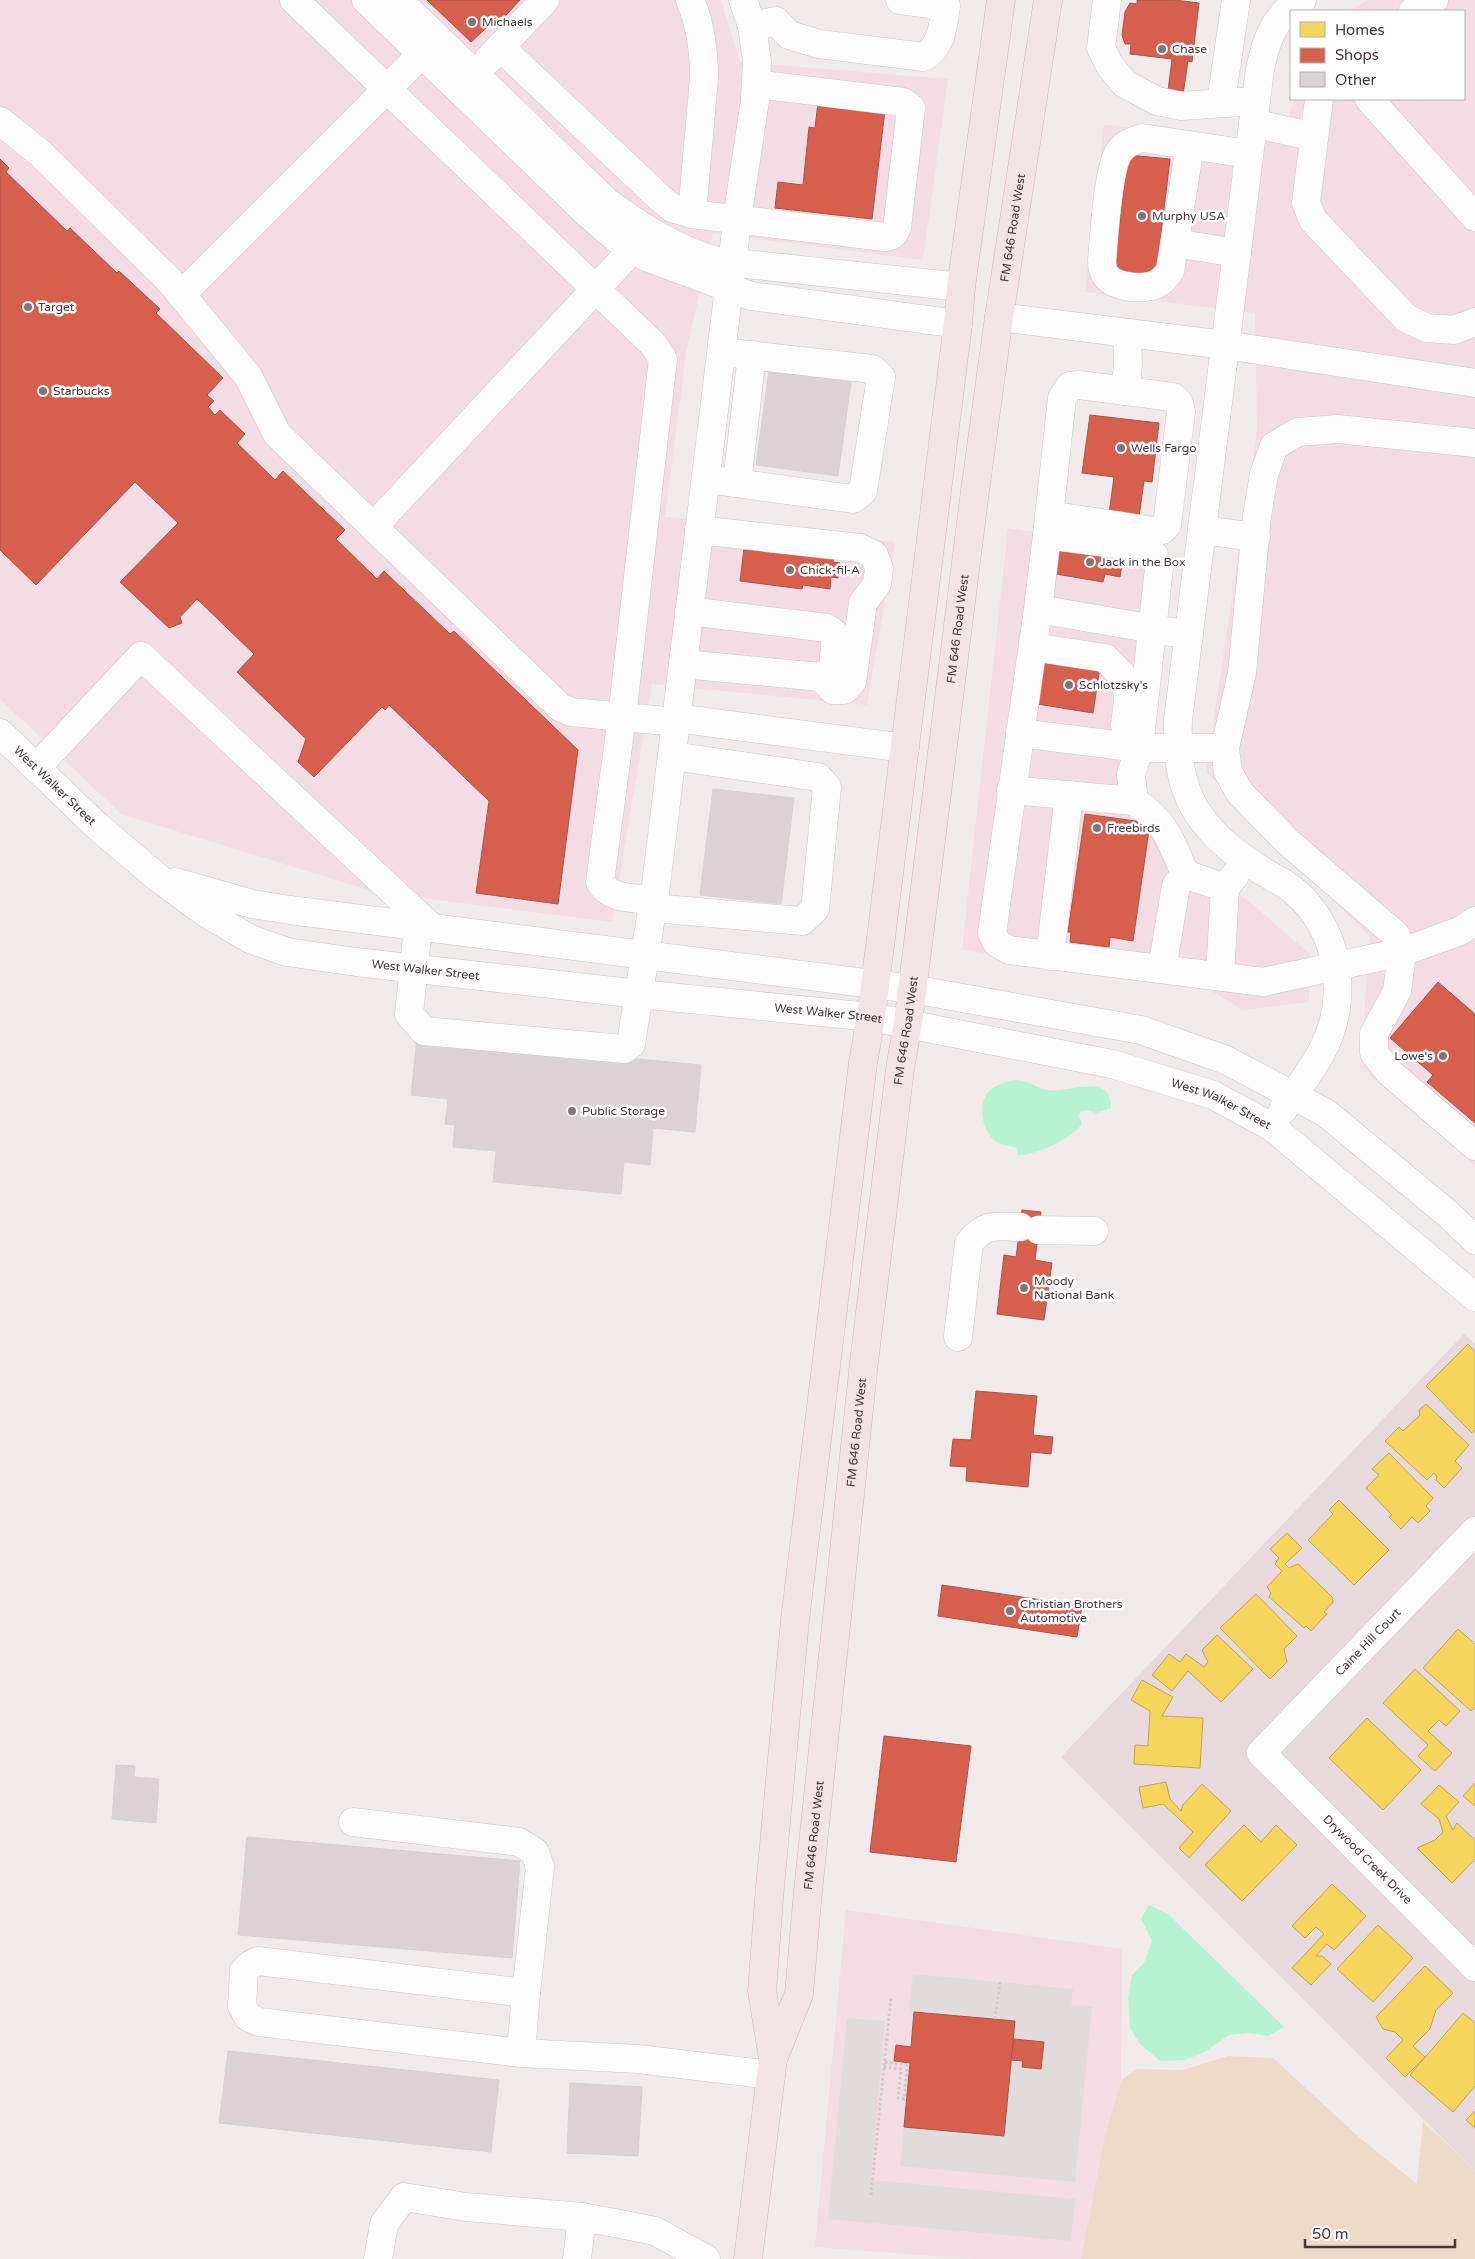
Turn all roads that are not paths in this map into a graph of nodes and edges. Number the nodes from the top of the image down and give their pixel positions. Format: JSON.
{"nodes":[{"id":1,"x":294,"y":0,"type":"edge"},
{"id":2,"x":366,"y":0,"type":"edge"},
{"id":3,"x":398,"y":0,"type":"edge"},
{"id":4,"x":546,"y":0,"type":"edge"},
{"id":5,"x":690,"y":0,"type":"edge"},
{"id":6,"x":743,"y":0,"type":"edge"},
{"id":7,"x":900,"y":0,"type":"edge"},
{"id":8,"x":1001,"y":0,"type":"edge"},
{"id":9,"x":1048,"y":0,"type":"edge"},
{"id":10,"x":1107,"y":0,"type":"edge"},
{"id":11,"x":1236,"y":0,"type":"edge"},
{"id":12,"x":1302,"y":0,"type":"edge"},
{"id":13,"x":1434,"y":0,"type":"edge"},
{"id":14,"x":1415,"y":10,"type":"edge"},
{"id":15,"x":768,"y":16,"type":"edge"},
{"id":16,"x":430,"y":46,"type":"junction"},
{"id":17,"x":500,"y":47,"type":"junction"},
{"id":18,"x":467,"y":82,"type":"junction"},
{"id":19,"x":756,"y":84,"type":"junction"},
{"id":20,"x":386,"y":90,"type":"junction"},
{"id":21,"x":1319,"y":100,"type":"edge"},
{"id":22,"x":1370,"y":100,"type":"edge"},
{"id":23,"x":1221,"y":102,"type":"junction"},
{"id":24,"x":1254,"y":112,"type":"junction"},
{"id":25,"x":0,"y":121,"type":"edge"},
{"id":26,"x":1314,"y":137,"type":"junction"},
{"id":27,"x":1190,"y":146,"type":"junction"},
{"id":28,"x":1249,"y":154,"type":"junction"},
{"id":29,"x":692,"y":214,"type":"junction"},
{"id":30,"x":1475,"y":217,"type":"edge"},
{"id":31,"x":738,"y":219,"type":"junction"},
{"id":32,"x":1175,"y":243,"type":"junction"},
{"id":33,"x":632,"y":249,"type":"junction"},
{"id":34,"x":1237,"y":252,"type":"junction"},
{"id":35,"x":731,"y":276,"type":"junction"},
{"id":36,"x":961,"y":288,"type":"junction"},
{"id":37,"x":594,"y":290,"type":"junction"},
{"id":38,"x":182,"y":295,"type":"junction"},
{"id":39,"x":999,"y":318,"type":"junction"},
{"id":40,"x":1475,"y":322,"type":"edge"},
{"id":41,"x":958,"y":324,"type":"junction"},
{"id":42,"x":1127,"y":333,"type":"junction"},
{"id":43,"x":1225,"y":345,"type":"junction"},
{"id":44,"x":722,"y":352,"type":"junction"},
{"id":45,"x":752,"y":355,"type":"junction"},
{"id":46,"x":1475,"y":383,"type":"edge"},
{"id":47,"x":1125,"y":391,"type":"junction"},
{"id":48,"x":1475,"y":443,"type":"edge"},
{"id":49,"x":706,"y":479,"type":"junction"},
{"id":50,"x":737,"y":483,"type":"junction"},
{"id":51,"x":1169,"y":503,"type":"junction"},
{"id":52,"x":1203,"y":518,"type":"junction"},
{"id":53,"x":1048,"y":525,"type":"junction"},
{"id":54,"x":374,"y":527,"type":"junction"},
{"id":55,"x":699,"y":530,"type":"junction"},
{"id":56,"x":1256,"y":537,"type":"junction"},
{"id":57,"x":1038,"y":609,"type":"junction"},
{"id":58,"x":689,"y":611,"type":"junction"},
{"id":59,"x":1152,"y":629,"type":"junction"},
{"id":60,"x":1189,"y":635,"type":"junction"},
{"id":61,"x":1033,"y":647,"type":"junction"},
{"id":62,"x":683,"y":664,"type":"junction"},
{"id":63,"x":821,"y":677,"type":"junction"},
{"id":64,"x":622,"y":717,"type":"junction"},
{"id":65,"x":676,"y":720,"type":"junction"},
{"id":66,"x":0,"y":733,"type":"edge"},
{"id":67,"x":1020,"y":734,"type":"junction"},
{"id":68,"x":837,"y":739,"type":"junction"},
{"id":69,"x":1131,"y":747,"type":"junction"},
{"id":70,"x":905,"y":748,"type":"junction"},
{"id":71,"x":1177,"y":748,"type":"junction"},
{"id":72,"x":1225,"y":748,"type":"junction"},
{"id":73,"x":672,"y":756,"type":"junction"},
{"id":74,"x":36,"y":768,"type":"junction"},
{"id":75,"x":818,"y":777,"type":"junction"},
{"id":76,"x":1011,"y":790,"type":"junction"},
{"id":77,"x":1069,"y":795,"type":"junction"},
{"id":78,"x":1134,"y":801,"type":"junction"},
{"id":79,"x":1246,"y":861,"type":"junction"},
{"id":80,"x":1185,"y":874,"type":"junction"},
{"id":81,"x":157,"y":877,"type":"junction"},
{"id":82,"x":1225,"y":888,"type":"junction"},
{"id":83,"x":653,"y":904,"type":"junction"},
{"id":84,"x":1475,"y":921,"type":"edge"},
{"id":85,"x":425,"y":928,"type":"junction"},
{"id":86,"x":1402,"y":952,"type":"junction"},
{"id":87,"x":646,"y":954,"type":"junction"},
{"id":88,"x":1050,"y":956,"type":"junction"},
{"id":89,"x":1337,"y":965,"type":"junction"},
{"id":90,"x":412,"y":969,"type":"junction"},
{"id":91,"x":1162,"y":969,"type":"junction"},
{"id":92,"x":1220,"y":976,"type":"junction"},
{"id":93,"x":875,"y":984,"type":"junction"},
{"id":94,"x":912,"y":989,"type":"junction"},
{"id":95,"x":639,"y":994,"type":"junction"},
{"id":96,"x":871,"y":1016,"type":"junction"},
{"id":97,"x":908,"y":1023,"type":"junction"},
{"id":98,"x":1293,"y":1095,"type":"junction"},
{"id":99,"x":1272,"y":1127,"type":"junction"},
{"id":100,"x":1475,"y":1146,"type":"edge"},
{"id":101,"x":1094,"y":1231,"type":"dead end"},
{"id":102,"x":1475,"y":1240,"type":"edge"},
{"id":103,"x":1475,"y":1297,"type":"edge"},
{"id":104,"x":958,"y":1337,"type":"dead end"},
{"id":105,"x":1475,"y":1531,"type":"edge"},
{"id":106,"x":1261,"y":1753,"type":"joint"},
{"id":107,"x":352,"y":1822,"type":"dead end"},
{"id":108,"x":1471,"y":1956,"type":"edge"},
{"id":109,"x":526,"y":1992,"type":"junction"},
{"id":110,"x":521,"y":2053,"type":"junction"},
{"id":111,"x":772,"y":2067,"type":"junction"},
{"id":112,"x":582,"y":2217,"type":"junction"},
{"id":113,"x":378,"y":2259,"type":"edge"},
{"id":114,"x":576,"y":2259,"type":"edge"},
{"id":115,"x":706,"y":2259,"type":"edge"},
{"id":116,"x":748,"y":2259,"type":"edge"}],
"edges":[{"from":1,"to":20,"type":"street"},
{"from":2,"to":16,"type":"street"},
{"from":3,"to":16,"type":"street"},
{"from":4,"to":17,"type":"street"},
{"from":5,"to":29,"type":"street"},
{"from":6,"to":15,"type":"street"},
{"from":7,"to":15,"type":"street"},
{"from":8,"to":36,"type":"main road","name":"FM 646 Road West"},
{"from":9,"to":39,"type":"main road","name":"FM 646 Road West"},
{"from":10,"to":23,"type":"street"},
{"from":11,"to":23,"type":"street"},
{"from":12,"to":24,"type":"street"},
{"from":13,"to":14,"type":"street"},
{"from":15,"to":19,"type":"street"},
{"from":16,"to":18,"type":"street"},
{"from":16,"to":20,"type":"street"},
{"from":17,"to":18,"type":"street"},
{"from":17,"to":29,"type":"street"},
{"from":18,"to":33,"type":"street"},
{"from":18,"to":35,"type":"street"},
{"from":19,"to":31,"type":"street"},
{"from":19,"to":31,"type":"street"},
{"from":20,"to":37,"type":"street"},
{"from":20,"to":38,"type":"street"},
{"from":21,"to":26,"type":"street"},
{"from":22,"to":30,"type":"street"},
{"from":23,"to":24,"type":"street"},
{"from":24,"to":26,"type":"street"},
{"from":24,"to":28,"type":"street"},
{"from":25,"to":38,"type":"street"},
{"from":26,"to":40,"type":"street"},
{"from":27,"to":28,"type":"street"},
{"from":27,"to":32,"type":"street"},
{"from":27,"to":32,"type":"street"},
{"from":28,"to":34,"type":"street"},
{"from":29,"to":31,"type":"street"},
{"from":31,"to":35,"type":"street"},
{"from":32,"to":34,"type":"street"},
{"from":33,"to":35,"type":"street"},
{"from":33,"to":37,"type":"street"},
{"from":34,"to":43,"type":"street"},
{"from":35,"to":36,"type":"street"},
{"from":35,"to":41,"type":"street"},
{"from":35,"to":44,"type":"street"},
{"from":36,"to":41,"type":"main road","name":"FM 646 Road West"},
{"from":37,"to":54,"type":"street"},
{"from":37,"to":64,"type":"street"},
{"from":38,"to":54,"type":"street"},
{"from":39,"to":42,"type":"street"},
{"from":39,"to":94,"type":"main road","name":"FM 646 Road West"},
{"from":41,"to":70,"type":"main road","name":"FM 646 Road West"},
{"from":42,"to":43,"type":"street"},
{"from":42,"to":47,"type":"street"},
{"from":43,"to":46,"type":"street"},
{"from":43,"to":52,"type":"street"},
{"from":44,"to":45,"type":"street"},
{"from":44,"to":49,"type":"street"},
{"from":45,"to":50,"type":"street"},
{"from":45,"to":50,"type":"street"},
{"from":47,"to":51,"type":"street"},
{"from":47,"to":53,"type":"street"},
{"from":48,"to":56,"type":"street"},
{"from":49,"to":50,"type":"street"},
{"from":49,"to":55,"type":"street"},
{"from":51,"to":52,"type":"street"},
{"from":51,"to":53,"type":"street"},
{"from":52,"to":56,"type":"street"},
{"from":52,"to":60,"type":"street"},
{"from":53,"to":57,"type":"street"},
{"from":53,"to":59,"type":"street"},
{"from":54,"to":64,"type":"street"},
{"from":55,"to":58,"type":"street"},
{"from":55,"to":63,"type":"street"},
{"from":56,"to":72,"type":"street"},
{"from":57,"to":59,"type":"street"},
{"from":57,"to":61,"type":"street"},
{"from":58,"to":62,"type":"street"},
{"from":58,"to":63,"type":"street"},
{"from":59,"to":60,"type":"street"},
{"from":59,"to":69,"type":"street"},
{"from":60,"to":71,"type":"street"},
{"from":61,"to":67,"type":"street"},
{"from":61,"to":69,"type":"street"},
{"from":62,"to":63,"type":"street"},
{"from":62,"to":65,"type":"street"},
{"from":64,"to":65,"type":"street"},
{"from":64,"to":83,"type":"street"},
{"from":65,"to":68,"type":"street"},
{"from":65,"to":73,"type":"street"},
{"from":66,"to":74,"type":"street","name":"West Walker Street"},
{"from":67,"to":69,"type":"street"},
{"from":67,"to":76,"type":"street"},
{"from":68,"to":70,"type":"street"},
{"from":68,"to":75,"type":"street"},
{"from":69,"to":71,"type":"street"},
{"from":69,"to":78,"type":"street"},
{"from":70,"to":93,"type":"main road","name":"FM 646 Road West"},
{"from":71,"to":72,"type":"street"},
{"from":71,"to":79,"type":"street"},
{"from":72,"to":86,"type":"street"},
{"from":73,"to":75,"type":"street"},
{"from":73,"to":83,"type":"street"},
{"from":74,"to":81,"type":"street","name":"West Walker Street"},
{"from":74,"to":85,"type":"street"},
{"from":75,"to":83,"type":"street"},
{"from":76,"to":77,"type":"street"},
{"from":76,"to":88,"type":"street"},
{"from":77,"to":78,"type":"street"},
{"from":77,"to":88,"type":"street"},
{"from":78,"to":80,"type":"street"},
{"from":79,"to":82,"type":"street"},
{"from":79,"to":89,"type":"street"},
{"from":80,"to":82,"type":"street"},
{"from":80,"to":91,"type":"street"},
{"from":81,"to":85,"type":"street","name":"West Walker Street"},
{"from":81,"to":90,"type":"street","name":"West Walker Street"},
{"from":82,"to":92,"type":"street"},
{"from":83,"to":87,"type":"street"},
{"from":84,"to":86,"type":"street"},
{"from":85,"to":87,"type":"street","name":"West Walker Street"},
{"from":85,"to":90,"type":"street"},
{"from":86,"to":89,"type":"street"},
{"from":86,"to":100,"type":"street"},
{"from":87,"to":93,"type":"street","name":"West Walker Street"},
{"from":87,"to":95,"type":"street"},
{"from":88,"to":91,"type":"street"},
{"from":89,"to":92,"type":"street"},
{"from":89,"to":98,"type":"street"},
{"from":90,"to":95,"type":"street","name":"West Walker Street"},
{"from":90,"to":95,"type":"street"},
{"from":91,"to":92,"type":"street"},
{"from":93,"to":94,"type":"street","name":"West Walker Street"},
{"from":93,"to":96,"type":"main road","name":"FM 646 Road West"},
{"from":94,"to":97,"type":"main road","name":"FM 646 Road West"},
{"from":94,"to":98,"type":"street","name":"West Walker Street"},
{"from":95,"to":96,"type":"street","name":"West Walker Street"},
{"from":96,"to":97,"type":"street","name":"West Walker Street"},
{"from":96,"to":111,"type":"main road","name":"FM 646 Road West"},
{"from":97,"to":99,"type":"street","name":"West Walker Street"},
{"from":97,"to":111,"type":"main road","name":"FM 646 Road West"},
{"from":98,"to":99,"type":"street"},
{"from":98,"to":102,"type":"street","name":"West Walker Street"},
{"from":99,"to":103,"type":"street","name":"West Walker Street"},
{"from":101,"to":104,"type":"street"},
{"from":105,"to":106,"type":"street","name":"Caine Hill Court"},
{"from":106,"to":108,"type":"street","name":"Drywood Creek Drive"},
{"from":107,"to":109,"type":"street"},
{"from":109,"to":110,"type":"street"},
{"from":109,"to":110,"type":"street"},
{"from":110,"to":111,"type":"street"},
{"from":111,"to":116,"type":"main road","name":"FM 646 Road West"},
{"from":112,"to":113,"type":"street"},
{"from":112,"to":114,"type":"street"},
{"from":112,"to":115,"type":"street"}]}
